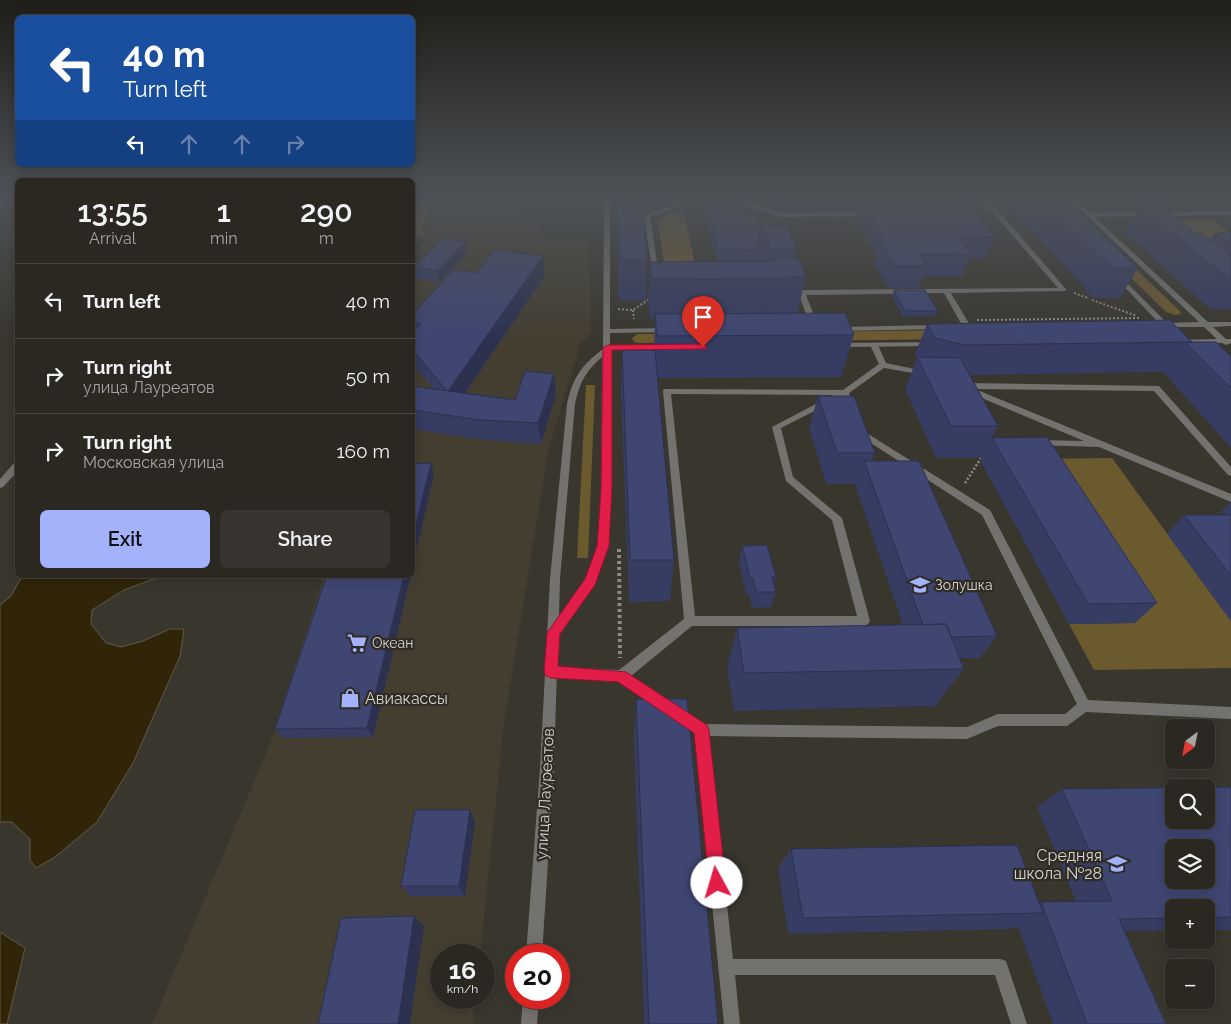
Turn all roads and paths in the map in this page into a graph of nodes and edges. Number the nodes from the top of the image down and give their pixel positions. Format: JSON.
{"nodes":[{"id":1,"x":607,"y":245,"type":"edge"},
{"id":2,"x":652,"y":245,"type":"edge"},
{"id":3,"x":1025,"y":245,"type":"edge"},
{"id":4,"x":1122,"y":245,"type":"edge"},
{"id":5,"x":1110,"y":270,"type":"edge"},
{"id":6,"x":946,"y":291,"type":"junction"},
{"id":7,"x":801,"y":292,"type":"junction"},
{"id":8,"x":782,"y":293,"type":"edge"},
{"id":9,"x":658,"y":294,"type":"joint"},
{"id":10,"x":1081,"y":296,"type":"dead end"},
{"id":11,"x":1088,"y":298,"type":"dead end"},
{"id":12,"x":1092,"y":300,"type":"dead end"},
{"id":13,"x":1138,"y":311,"type":"dead end"},
{"id":14,"x":635,"y":323,"type":"dead end"},
{"id":15,"x":1231,"y":324,"type":"edge"},
{"id":16,"x":1151,"y":325,"type":"edge"},
{"id":17,"x":1165,"y":325,"type":"junction"},
{"id":18,"x":1207,"y":325,"type":"junction"},
{"id":19,"x":946,"y":327,"type":"edge"},
{"id":20,"x":956,"y":327,"type":"edge"},
{"id":21,"x":967,"y":327,"type":"junction"},
{"id":22,"x":978,"y":327,"type":"edge"},
{"id":23,"x":805,"y":329,"type":"edge"},
{"id":24,"x":815,"y":329,"type":"junction"},
{"id":25,"x":677,"y":330,"type":"edge"},
{"id":26,"x":608,"y":331,"type":"junction"},
{"id":27,"x":1228,"y":341,"type":"edge"},
{"id":28,"x":1167,"y":342,"type":"edge"},
{"id":29,"x":1182,"y":342,"type":"junction"},
{"id":30,"x":943,"y":344,"type":"edge"},
{"id":31,"x":834,"y":345,"type":"edge"},
{"id":32,"x":874,"y":345,"type":"junction"},
{"id":33,"x":677,"y":347,"type":"edge"},
{"id":34,"x":608,"y":348,"type":"junction"},
{"id":35,"x":1231,"y":348,"type":"edge"},
{"id":36,"x":1189,"y":349,"type":"edge"},
{"id":37,"x":883,"y":366,"type":"junction"},
{"id":38,"x":930,"y":374,"type":"edge"},
{"id":39,"x":957,"y":384,"type":"junction"},
{"id":40,"x":845,"y":392,"type":"junction"},
{"id":41,"x":970,"y":402,"type":"edge"},
{"id":42,"x":1029,"y":443,"type":"edge"},
{"id":43,"x":1103,"y":444,"type":"junction"},
{"id":44,"x":987,"y":450,"type":"edge"},
{"id":45,"x":15,"y":468,"type":"edge"},
{"id":46,"x":1231,"y":473,"type":"edge"},
{"id":47,"x":0,"y":485,"type":"edge"},
{"id":48,"x":957,"y":494,"type":"junction"},
{"id":49,"x":1231,"y":498,"type":"edge"},
{"id":50,"x":690,"y":621,"type":"junction"},
{"id":51,"x":553,"y":633,"type":"junction"},
{"id":52,"x":551,"y":672,"type":"junction"},
{"id":53,"x":621,"y":676,"type":"junction"},
{"id":54,"x":1084,"y":706,"type":"junction"},
{"id":55,"x":1231,"y":713,"type":"edge"},
{"id":56,"x":701,"y":730,"type":"junction"},
{"id":57,"x":535,"y":944,"type":"edge"},
{"id":58,"x":726,"y":967,"type":"junction"},
{"id":59,"x":531,"y":1009,"type":"edge"},
{"id":60,"x":530,"y":1024,"type":"edge"},
{"id":61,"x":732,"y":1024,"type":"edge"},
{"id":62,"x":1019,"y":1024,"type":"edge"}],
"edges":[{"from":1,"to":26,"type":"street"},
{"from":2,"to":9,"type":"street"},
{"from":3,"to":6,"type":"street"},
{"from":4,"to":18,"type":"street"},
{"from":5,"to":17,"type":"street"},
{"from":6,"to":7,"type":"street"},
{"from":6,"to":21,"type":"street"},
{"from":7,"to":8,"type":"street"},
{"from":7,"to":24,"type":"street"},
{"from":9,"to":14,"type":"path"},
{"from":10,"to":11,"type":"path"},
{"from":12,"to":13,"type":"path"},
{"from":15,"to":18,"type":"street"},
{"from":16,"to":17,"type":"street"},
{"from":17,"to":18,"type":"street"},
{"from":17,"to":29,"type":"street"},
{"from":18,"to":27,"type":"street"},
{"from":19,"to":24,"type":"street"},
{"from":20,"to":21,"type":"street"},
{"from":21,"to":22,"type":"street"},
{"from":23,"to":24,"type":"street"},
{"from":25,"to":26,"type":"street"},
{"from":26,"to":34,"type":"street"},
{"from":27,"to":29,"type":"street"},
{"from":27,"to":35,"type":"street"},
{"from":28,"to":29,"type":"street"},
{"from":29,"to":36,"type":"street"},
{"from":30,"to":32,"type":"street"},
{"from":31,"to":32,"type":"street"},
{"from":32,"to":37,"type":"street"},
{"from":33,"to":34,"type":"street"},
{"from":34,"to":51,"type":"street"},
{"from":34,"to":51,"type":"street","name":"улица Лауреатов"},
{"from":37,"to":38,"type":"street"},
{"from":37,"to":40,"type":"street"},
{"from":39,"to":41,"type":"street"},
{"from":39,"to":43,"type":"street"},
{"from":39,"to":46,"type":"street"},
{"from":40,"to":48,"type":"street"},
{"from":40,"to":50,"type":"street"},
{"from":40,"to":50,"type":"street"},
{"from":42,"to":43,"type":"street"},
{"from":43,"to":49,"type":"street"},
{"from":44,"to":48,"type":"path"},
{"from":45,"to":47,"type":"street"},
{"from":48,"to":54,"type":"street"},
{"from":50,"to":53,"type":"street"},
{"from":51,"to":52,"type":"street","name":"улица Лауреатов"},
{"from":52,"to":53,"type":"street"},
{"from":52,"to":57,"type":"street","name":"улица Лауреатов"},
{"from":53,"to":56,"type":"street"},
{"from":54,"to":55,"type":"street"},
{"from":54,"to":56,"type":"street"},
{"from":56,"to":58,"type":"street"},
{"from":58,"to":61,"type":"street"},
{"from":58,"to":62,"type":"street"},
{"from":59,"to":60,"type":"street"}]}
